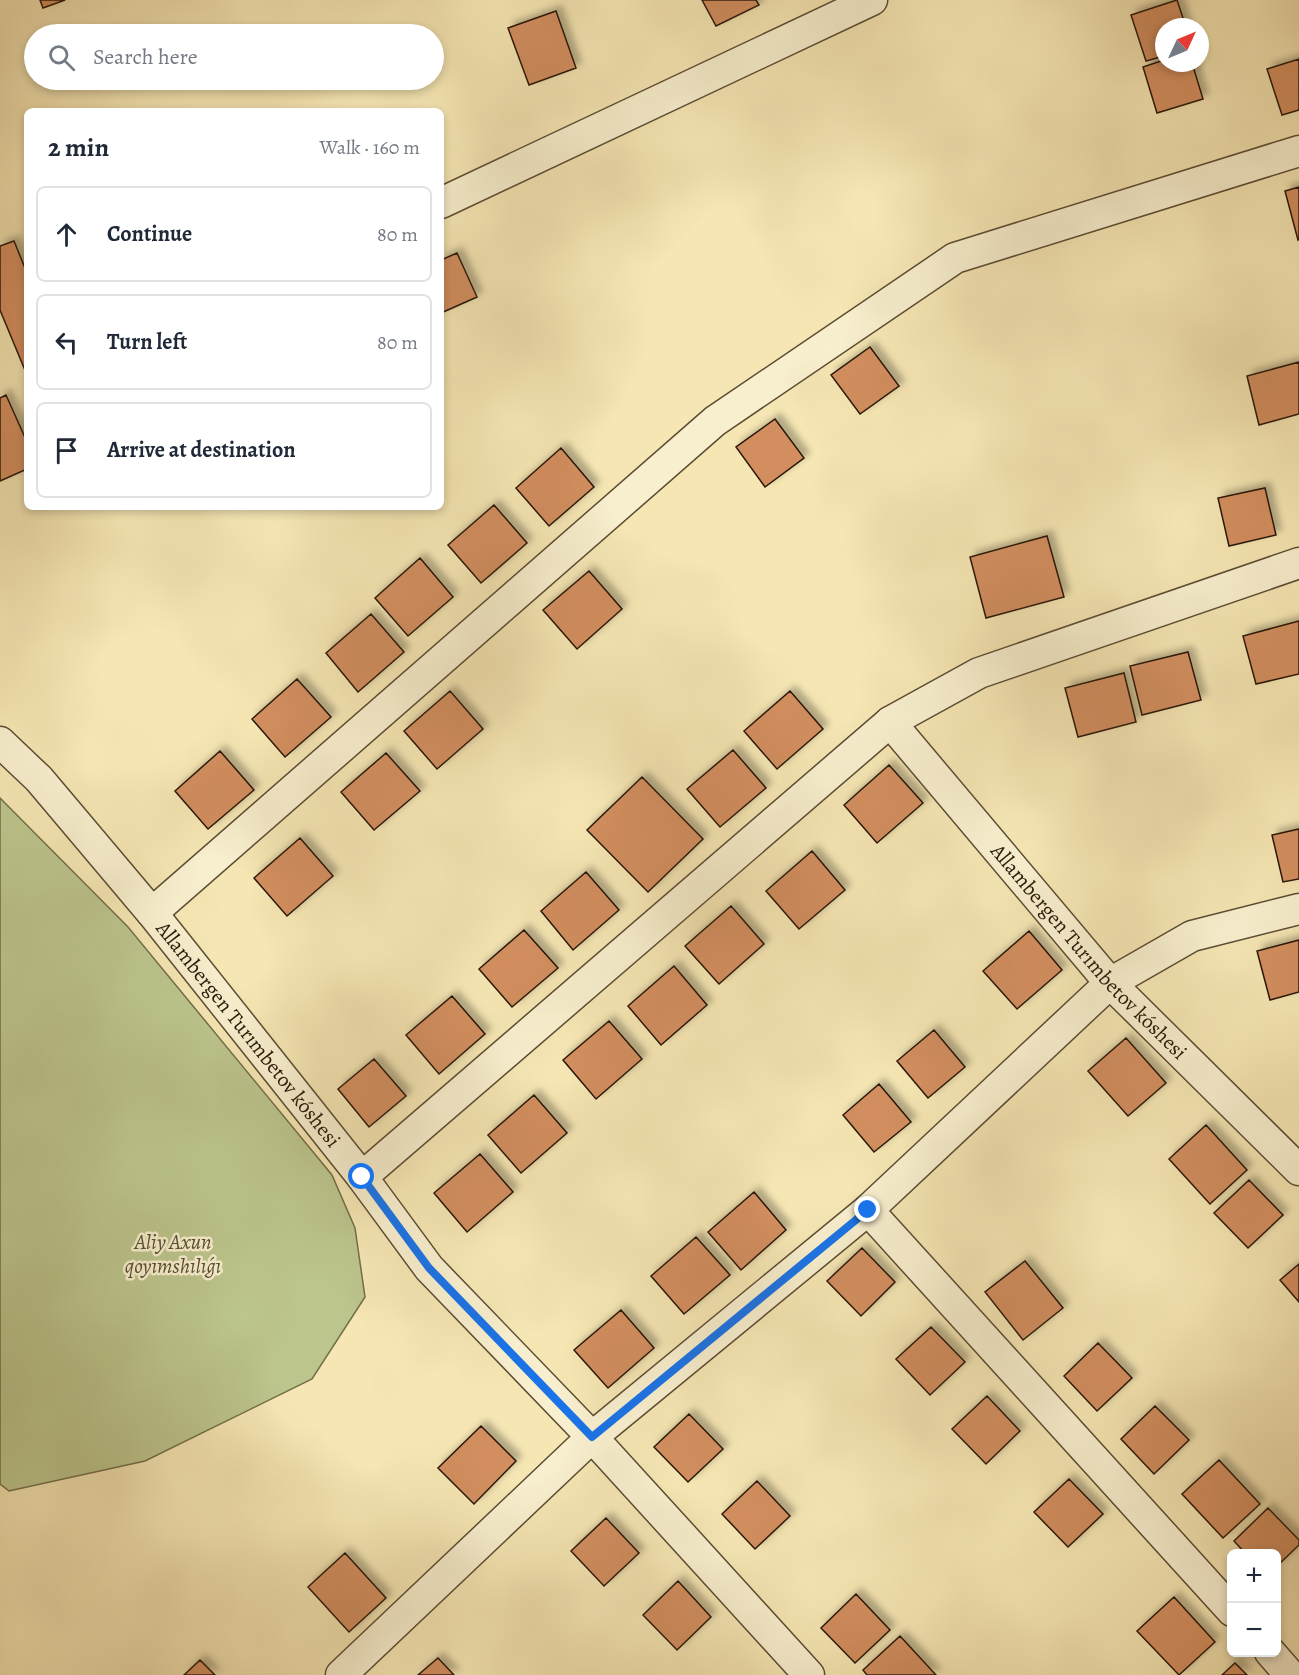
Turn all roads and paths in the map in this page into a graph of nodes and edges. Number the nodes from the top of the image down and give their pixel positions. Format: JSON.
{"nodes":[{"id":1,"x":872,"y":0,"type":"edge"},
{"id":2,"x":1299,"y":151,"type":"edge"},
{"id":3,"x":444,"y":202,"type":"edge"},
{"id":4,"x":1299,"y":562,"type":"edge"},
{"id":5,"x":890,"y":722,"type":"junction"},
{"id":6,"x":0,"y":742,"type":"edge"},
{"id":7,"x":1299,"y":909,"type":"edge"},
{"id":8,"x":152,"y":913,"type":"junction"},
{"id":9,"x":1110,"y":983,"type":"junction"},
{"id":10,"x":1299,"y":1170,"type":"edge"},
{"id":11,"x":362,"y":1177,"type":"junction"},
{"id":12,"x":868,"y":1210,"type":"junction"},
{"id":13,"x":592,"y":1437,"type":"junction"},
{"id":14,"x":1227,"y":1605,"type":"edge"},
{"id":15,"x":1274,"y":1657,"type":"edge"},
{"id":16,"x":349,"y":1672,"type":"edge"},
{"id":17,"x":809,"y":1675,"type":"edge"},
{"id":18,"x":1290,"y":1675,"type":"edge"}],
"edges":[{"from":1,"to":3,"type":"street"},
{"from":2,"to":8,"type":"street"},
{"from":4,"to":5,"type":"street"},
{"from":5,"to":9,"type":"street","name":"Allambergen Turımbetov kóshesi"},
{"from":5,"to":11,"type":"street"},
{"from":6,"to":8,"type":"street","name":"Allambergen Turımbetov kóshesi"},
{"from":7,"to":9,"type":"street"},
{"from":8,"to":11,"type":"street","name":"Allambergen Turımbetov kóshesi"},
{"from":9,"to":10,"type":"street","name":"Allambergen Turımbetov kóshesi"},
{"from":9,"to":12,"type":"street"},
{"from":11,"to":13,"type":"street","name":"Allambergen Turımbetov kóshesi"},
{"from":12,"to":13,"type":"street"},
{"from":12,"to":14,"type":"street"},
{"from":13,"to":16,"type":"street"},
{"from":13,"to":17,"type":"street","name":"Allambergen Turımbetov kóshesi"},
{"from":15,"to":18,"type":"street"}]}
